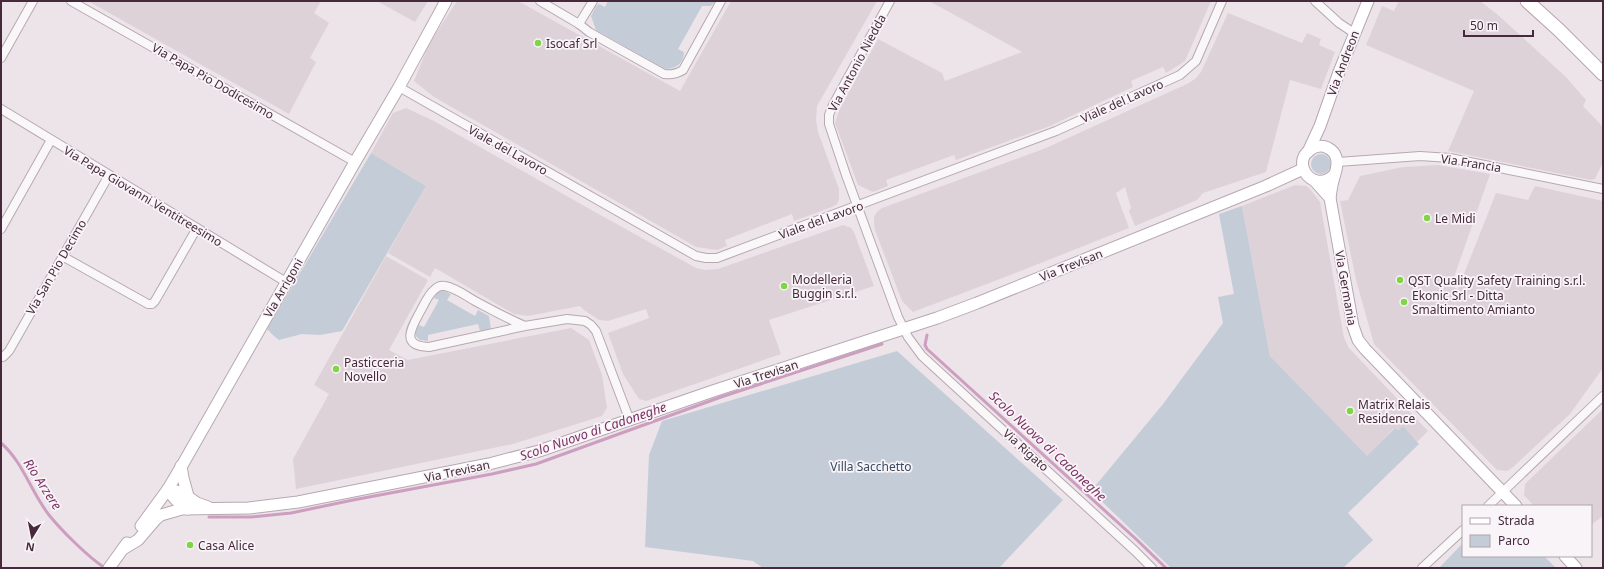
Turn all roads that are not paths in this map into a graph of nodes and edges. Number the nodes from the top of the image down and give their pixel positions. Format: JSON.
{"nodes":[{"id":1,"x":34,"y":1,"type":"edge"},
{"id":2,"x":71,"y":1,"type":"edge"},
{"id":3,"x":446,"y":1,"type":"edge"},
{"id":4,"x":540,"y":1,"type":"edge"},
{"id":5,"x":593,"y":1,"type":"edge"},
{"id":6,"x":721,"y":1,"type":"edge"},
{"id":7,"x":890,"y":1,"type":"edge"},
{"id":8,"x":1222,"y":1,"type":"edge"},
{"id":9,"x":1315,"y":1,"type":"edge"},
{"id":10,"x":1368,"y":1,"type":"edge"},
{"id":11,"x":1527,"y":1,"type":"edge"},
{"id":12,"x":580,"y":24,"type":"junction"},
{"id":13,"x":1354,"y":33,"type":"junction"},
{"id":14,"x":1,"y":58,"type":"edge"},
{"id":15,"x":1603,"y":74,"type":"edge"},
{"id":16,"x":399,"y":87,"type":"junction"},
{"id":17,"x":1,"y":109,"type":"edge"},
{"id":18,"x":1320,"y":126,"type":"junction"},
{"id":19,"x":51,"y":140,"type":"junction"},
{"id":20,"x":1327,"y":148,"type":"junction"},
{"id":21,"x":1308,"y":152,"type":"junction"},
{"id":22,"x":355,"y":162,"type":"junction"},
{"id":23,"x":1338,"y":162,"type":"junction"},
{"id":24,"x":1303,"y":169,"type":"junction"},
{"id":25,"x":1335,"y":174,"type":"junction"},
{"id":26,"x":108,"y":175,"type":"junction"},
{"id":27,"x":1314,"y":180,"type":"junction"},
{"id":28,"x":1603,"y":189,"type":"edge"},
{"id":29,"x":1330,"y":198,"type":"junction"},
{"id":30,"x":858,"y":206,"type":"junction"},
{"id":31,"x":197,"y":228,"type":"junction"},
{"id":32,"x":1,"y":229,"type":"edge"},
{"id":33,"x":62,"y":256,"type":"junction"},
{"id":34,"x":286,"y":282,"type":"junction"},
{"id":35,"x":525,"y":326,"type":"junction"},
{"id":36,"x":904,"y":329,"type":"junction"},
{"id":37,"x":1,"y":356,"type":"edge"},
{"id":38,"x":1603,"y":396,"type":"edge"},
{"id":39,"x":630,"y":421,"type":"junction"},
{"id":40,"x":181,"y":466,"type":"junction"},
{"id":41,"x":168,"y":489,"type":"junction"},
{"id":42,"x":1502,"y":493,"type":"junction"},
{"id":43,"x":188,"y":496,"type":"junction"},
{"id":44,"x":1489,"y":505,"type":"edge"},
{"id":45,"x":1515,"y":505,"type":"edge"},
{"id":46,"x":208,"y":508,"type":"junction"},
{"id":47,"x":188,"y":509,"type":"junction"},
{"id":48,"x":1462,"y":531,"type":"edge"},
{"id":49,"x":122,"y":549,"type":"junction"},
{"id":50,"x":1566,"y":557,"type":"edge"},
{"id":51,"x":110,"y":566,"type":"edge"},
{"id":52,"x":1152,"y":568,"type":"edge"},
{"id":53,"x":1422,"y":568,"type":"edge"},
{"id":54,"x":1576,"y":568,"type":"edge"}],
"edges":[{"from":1,"to":14,"type":"street"},
{"from":2,"to":22,"type":"street","name":"Via Papa Pio Dodicesimo"},
{"from":3,"to":16,"type":"main road","name":"Via Arrigoni"},
{"from":4,"to":12,"type":"street"},
{"from":5,"to":12,"type":"street"},
{"from":6,"to":12,"type":"street"},
{"from":7,"to":30,"type":"street","name":"Via Antonio Niedda"},
{"from":8,"to":30,"type":"street","name":"Viale del Lavoro"},
{"from":9,"to":13,"type":"street"},
{"from":10,"to":13,"type":"main road","name":"Via Andreon"},
{"from":11,"to":15,"type":"main road"},
{"from":13,"to":18,"type":"main road","name":"Via Andreon"},
{"from":16,"to":22,"type":"main road","name":"Via Arrigoni"},
{"from":16,"to":30,"type":"street","name":"Viale del Lavoro"},
{"from":17,"to":19,"type":"street","name":"Via Papa Giovanni Ventitreesimo"},
{"from":18,"to":20,"type":"main road"},
{"from":18,"to":21,"type":"main road","name":"Via Andreon"},
{"from":19,"to":26,"type":"street","name":"Via Papa Giovanni Ventitreesimo"},
{"from":19,"to":32,"type":"street"},
{"from":20,"to":21,"type":"main road"},
{"from":20,"to":23,"type":"main road"},
{"from":21,"to":24,"type":"main road"},
{"from":22,"to":34,"type":"main road","name":"Via Arrigoni"},
{"from":23,"to":25,"type":"main road"},
{"from":23,"to":28,"type":"street","name":"Via Francia"},
{"from":24,"to":27,"type":"main road"},
{"from":24,"to":36,"type":"main road","name":"Via Trevisan"},
{"from":25,"to":27,"type":"main road"},
{"from":25,"to":29,"type":"main road"},
{"from":26,"to":31,"type":"street","name":"Via Papa Giovanni Ventitreesimo"},
{"from":26,"to":33,"type":"street","name":"Via San Pio Decimo"},
{"from":27,"to":29,"type":"main road"},
{"from":29,"to":42,"type":"main road","name":"Via Germania"},
{"from":30,"to":36,"type":"street","name":"Via Antonio Niedda"},
{"from":31,"to":33,"type":"street"},
{"from":31,"to":34,"type":"street","name":"Via Papa Giovanni Ventitreesimo"},
{"from":33,"to":37,"type":"street","name":"Via San Pio Decimo"},
{"from":34,"to":40,"type":"main road","name":"Via Arrigoni"},
{"from":35,"to":35,"type":"street"},
{"from":35,"to":39,"type":"street"},
{"from":36,"to":39,"type":"main road","name":"Via Trevisan"},
{"from":36,"to":52,"type":"street","name":"Via Rigato"},
{"from":38,"to":42,"type":"street"},
{"from":39,"to":46,"type":"main road","name":"Via Trevisan"},
{"from":40,"to":41,"type":"main road","name":"Via Arrigoni"},
{"from":40,"to":43,"type":"main road"},
{"from":41,"to":43,"type":"main road","name":"Via Trevisan"},
{"from":41,"to":47,"type":"main road"},
{"from":41,"to":49,"type":"main road","name":"Via Arrigoni"},
{"from":42,"to":44,"type":"street"},
{"from":42,"to":45,"type":"main road","name":"Via Germania"},
{"from":43,"to":46,"type":"main road","name":"Via Trevisan"},
{"from":46,"to":47,"type":"main road","name":"Via Trevisan"},
{"from":47,"to":49,"type":"main road","name":"Via Trevisan"},
{"from":48,"to":53,"type":"street"},
{"from":49,"to":51,"type":"main road","name":"Via Arrigoni"},
{"from":50,"to":54,"type":"main road"}]}
